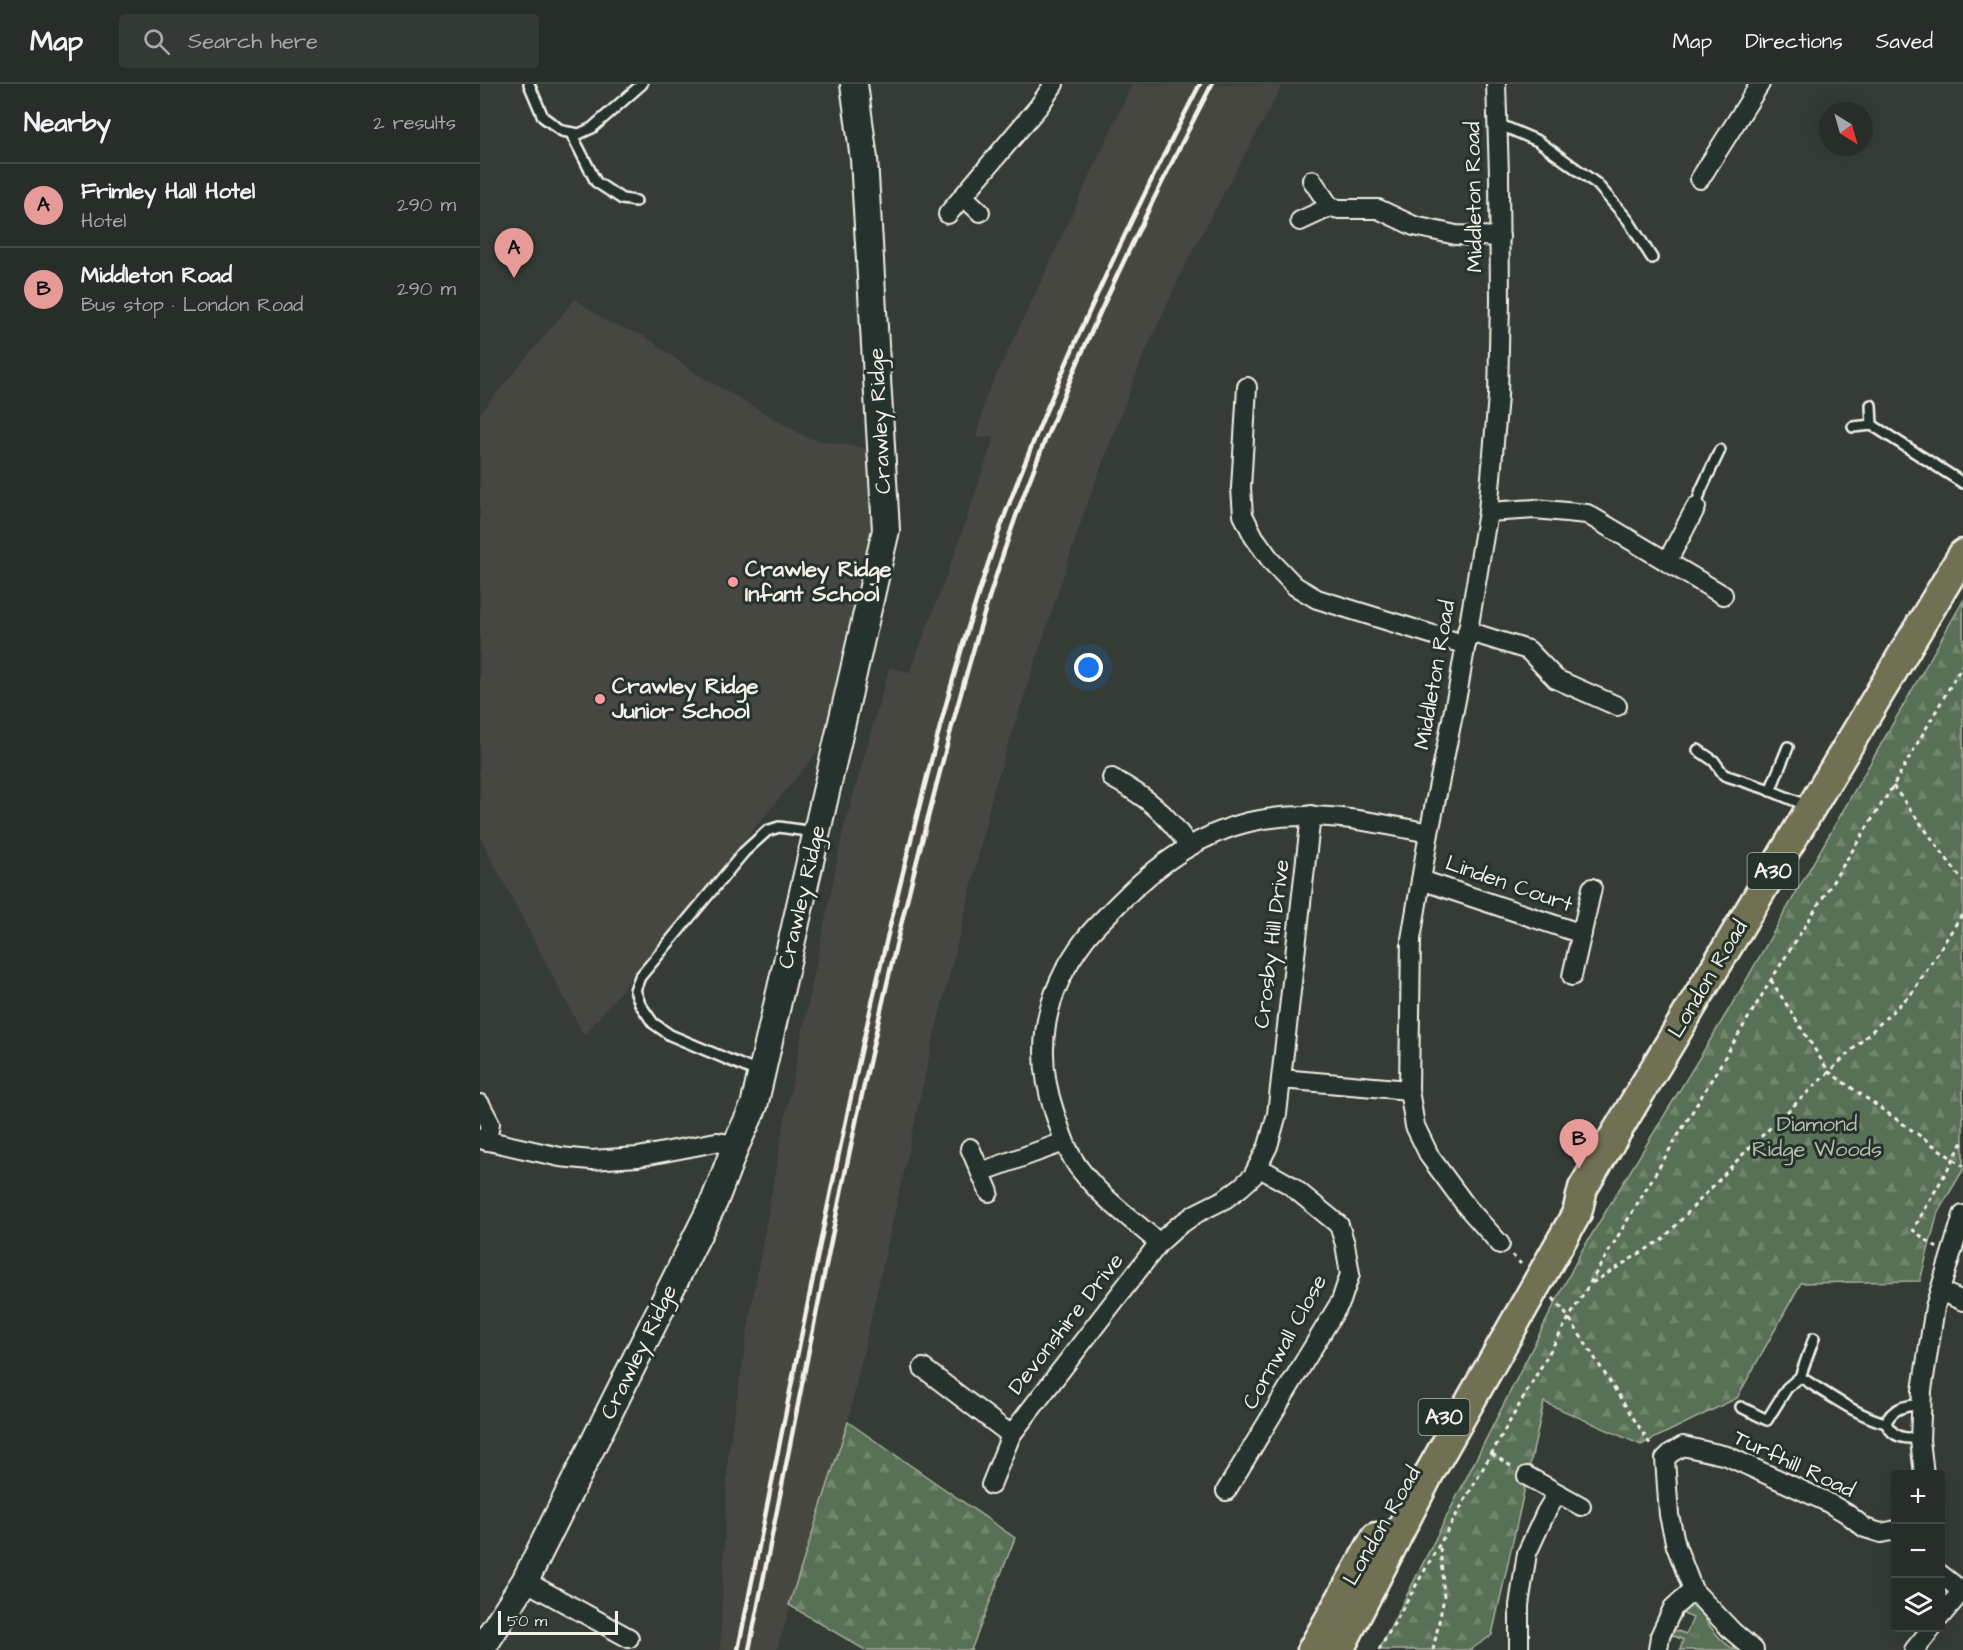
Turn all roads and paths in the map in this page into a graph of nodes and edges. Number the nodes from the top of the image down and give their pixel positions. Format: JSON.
{"nodes":[{"id":1,"x":529,"y":84,"type":"edge"},
{"id":2,"x":642,"y":84,"type":"edge"},
{"id":3,"x":854,"y":84,"type":"edge"},
{"id":4,"x":1054,"y":84,"type":"edge"},
{"id":5,"x":1496,"y":84,"type":"edge"},
{"id":6,"x":1760,"y":84,"type":"edge"},
{"id":7,"x":1498,"y":124,"type":"junction"},
{"id":8,"x":571,"y":133,"type":"junction"},
{"id":9,"x":1700,"y":179,"type":"dead end"},
{"id":10,"x":1312,"y":180,"type":"dead end"},
{"id":11,"x":963,"y":196,"type":"junction"},
{"id":12,"x":636,"y":201,"type":"dead end"},
{"id":13,"x":1330,"y":207,"type":"junction"},
{"id":14,"x":980,"y":212,"type":"dead end"},
{"id":15,"x":948,"y":214,"type":"dead end"},
{"id":16,"x":1300,"y":221,"type":"dead end"},
{"id":17,"x":1500,"y":237,"type":"junction"},
{"id":18,"x":1652,"y":258,"type":"dead end"},
{"id":19,"x":1247,"y":387,"type":"dead end"},
{"id":20,"x":1871,"y":405,"type":"dead end"},
{"id":21,"x":1872,"y":425,"type":"junction"},
{"id":22,"x":1853,"y":428,"type":"dead end"},
{"id":23,"x":1720,"y":450,"type":"dead end"},
{"id":24,"x":1963,"y":483,"type":"edge"},
{"id":25,"x":1696,"y":507,"type":"joint"},
{"id":26,"x":1488,"y":512,"type":"junction"},
{"id":27,"x":1963,"y":554,"type":"edge"},
{"id":28,"x":1667,"y":562,"type":"junction"},
{"id":29,"x":1723,"y":595,"type":"dead end"},
{"id":30,"x":1467,"y":638,"type":"junction"},
{"id":31,"x":1963,"y":664,"type":"edge"},
{"id":32,"x":1617,"y":706,"type":"dead end"},
{"id":33,"x":1788,"y":747,"type":"dead end"},
{"id":34,"x":1698,"y":750,"type":"dead end"},
{"id":35,"x":1112,"y":778,"type":"dead end"},
{"id":36,"x":1893,"y":786,"type":"junction"},
{"id":37,"x":1770,"y":791,"type":"junction"},
{"id":38,"x":1811,"y":807,"type":"junction"},
{"id":39,"x":1311,"y":815,"type":"junction"},
{"id":40,"x":817,"y":832,"type":"junction"},
{"id":41,"x":1430,"y":833,"type":"junction"},
{"id":42,"x":1189,"y":846,"type":"junction"},
{"id":43,"x":1421,"y":880,"type":"junction"},
{"id":44,"x":1963,"y":881,"type":"edge"},
{"id":45,"x":1592,"y":888,"type":"dead end"},
{"id":46,"x":1963,"y":913,"type":"edge"},
{"id":47,"x":1582,"y":934,"type":"junction"},
{"id":48,"x":1572,"y":976,"type":"dead end"},
{"id":49,"x":1771,"y":980,"type":"junction"},
{"id":50,"x":1829,"y":1072,"type":"junction"},
{"id":51,"x":761,"y":1073,"type":"junction"},
{"id":52,"x":1281,"y":1079,"type":"junction"},
{"id":53,"x":1409,"y":1090,"type":"junction"},
{"id":54,"x":480,"y":1104,"type":"edge"},
{"id":55,"x":484,"y":1140,"type":"edge"},
{"id":56,"x":1064,"y":1142,"type":"junction"},
{"id":57,"x":1963,"y":1142,"type":"edge"},
{"id":58,"x":736,"y":1145,"type":"junction"},
{"id":59,"x":970,"y":1148,"type":"dead end"},
{"id":60,"x":1954,"y":1161,"type":"junction"},
{"id":61,"x":1963,"y":1166,"type":"edge"},
{"id":62,"x":1258,"y":1167,"type":"junction"},
{"id":63,"x":981,"y":1172,"type":"junction"},
{"id":64,"x":1583,"y":1188,"type":"junction"},
{"id":65,"x":988,"y":1192,"type":"dead end"},
{"id":66,"x":1963,"y":1215,"type":"edge"},
{"id":67,"x":1159,"y":1242,"type":"junction"},
{"id":68,"x":1500,"y":1244,"type":"dead end"},
{"id":69,"x":1950,"y":1258,"type":"junction"},
{"id":70,"x":1591,"y":1284,"type":"junction"},
{"id":71,"x":1940,"y":1292,"type":"junction"},
{"id":72,"x":1552,"y":1296,"type":"dead end"},
{"id":73,"x":1963,"y":1300,"type":"edge"},
{"id":74,"x":1569,"y":1318,"type":"junction"},
{"id":75,"x":1814,"y":1338,"type":"dead end"},
{"id":76,"x":924,"y":1368,"type":"dead end"},
{"id":77,"x":1800,"y":1377,"type":"junction"},
{"id":78,"x":1922,"y":1404,"type":"junction"},
{"id":79,"x":1741,"y":1407,"type":"dead end"},
{"id":80,"x":1886,"y":1423,"type":"junction"},
{"id":81,"x":1011,"y":1435,"type":"junction"},
{"id":82,"x":1920,"y":1438,"type":"junction"},
{"id":83,"x":1492,"y":1454,"type":"junction"},
{"id":84,"x":1668,"y":1456,"type":"junction"},
{"id":85,"x":1924,"y":1470,"type":"edge"},
{"id":86,"x":1527,"y":1476,"type":"joint"},
{"id":87,"x":991,"y":1485,"type":"dead end"},
{"id":88,"x":1226,"y":1491,"type":"dead end"},
{"id":89,"x":1557,"y":1494,"type":"junction"},
{"id":90,"x":1581,"y":1506,"type":"dead end"},
{"id":91,"x":1891,"y":1531,"type":"edge"},
{"id":92,"x":1439,"y":1544,"type":"junction"},
{"id":93,"x":1945,"y":1577,"type":"edge"},
{"id":94,"x":525,"y":1581,"type":"junction"},
{"id":95,"x":1693,"y":1590,"type":"junction"},
{"id":96,"x":1962,"y":1592,"type":"edge"},
{"id":97,"x":1945,"y":1612,"type":"edge"},
{"id":98,"x":1929,"y":1632,"type":"edge"},
{"id":99,"x":629,"y":1638,"type":"dead end"},
{"id":100,"x":481,"y":1650,"type":"edge"},
{"id":101,"x":1312,"y":1650,"type":"edge"},
{"id":102,"x":1339,"y":1650,"type":"edge"},
{"id":103,"x":1379,"y":1650,"type":"edge"},
{"id":104,"x":1433,"y":1650,"type":"edge"},
{"id":105,"x":1519,"y":1650,"type":"edge"},
{"id":106,"x":1658,"y":1650,"type":"edge"},
{"id":107,"x":1754,"y":1650,"type":"edge"},
{"id":108,"x":1914,"y":1650,"type":"edge"}],
"edges":[{"from":1,"to":8,"type":"lane"},
{"from":2,"to":8,"type":"lane"},
{"from":3,"to":40,"type":"street","name":"Crawley Ridge"},
{"from":4,"to":11,"type":"street"},
{"from":5,"to":7,"type":"street","name":"Middleton Road"},
{"from":6,"to":9,"type":"street"},
{"from":7,"to":17,"type":"street","name":"Middleton Road"},
{"from":7,"to":18,"type":"lane"},
{"from":8,"to":12,"type":"lane"},
{"from":10,"to":13,"type":"street"},
{"from":11,"to":14,"type":"street"},
{"from":11,"to":15,"type":"street"},
{"from":13,"to":16,"type":"street"},
{"from":13,"to":17,"type":"street"},
{"from":17,"to":26,"type":"street","name":"Middleton Road"},
{"from":19,"to":30,"type":"street"},
{"from":20,"to":21,"type":"lane"},
{"from":21,"to":22,"type":"lane"},
{"from":21,"to":24,"type":"lane"},
{"from":23,"to":25,"type":"lane"},
{"from":25,"to":28,"type":"street"},
{"from":26,"to":28,"type":"street"},
{"from":26,"to":30,"type":"street","name":"Middleton Road"},
{"from":27,"to":38,"type":"main road","name":"London Road","number":"A30"},
{"from":28,"to":29,"type":"street"},
{"from":30,"to":32,"type":"street"},
{"from":30,"to":41,"type":"street","name":"Middleton Road"},
{"from":31,"to":36,"type":"path"},
{"from":33,"to":37,"type":"lane"},
{"from":34,"to":37,"type":"lane"},
{"from":35,"to":42,"type":"street"},
{"from":36,"to":44,"type":"path"},
{"from":36,"to":49,"type":"path"},
{"from":37,"to":38,"type":"lane"},
{"from":38,"to":64,"type":"main road","name":"London Road","number":"A30"},
{"from":39,"to":41,"type":"street"},
{"from":39,"to":42,"type":"street"},
{"from":39,"to":52,"type":"street","name":"Crosby Hill Drive"},
{"from":40,"to":51,"type":"street","name":"Crawley Ridge"},
{"from":40,"to":51,"type":"lane"},
{"from":41,"to":43,"type":"street","name":"Middleton Road"},
{"from":42,"to":56,"type":"street"},
{"from":43,"to":47,"type":"street","name":"Linden Court"},
{"from":43,"to":53,"type":"street","name":"Middleton Road"},
{"from":45,"to":47,"type":"street","name":"Linden Court"},
{"from":46,"to":50,"type":"path"},
{"from":47,"to":48,"type":"street","name":"Linden Court"},
{"from":49,"to":50,"type":"path"},
{"from":49,"to":70,"type":"path"},
{"from":50,"to":60,"type":"path"},
{"from":50,"to":70,"type":"path"},
{"from":51,"to":58,"type":"street","name":"Crawley Ridge"},
{"from":52,"to":53,"type":"street"},
{"from":52,"to":62,"type":"street","name":"Crosby Hill Drive"},
{"from":53,"to":68,"type":"street","name":"Middleton Road"},
{"from":54,"to":55,"type":"street"},
{"from":55,"to":58,"type":"street"},
{"from":56,"to":63,"type":"street"},
{"from":56,"to":67,"type":"street"},
{"from":57,"to":60,"type":"path"},
{"from":58,"to":94,"type":"street","name":"Crawley Ridge"},
{"from":59,"to":63,"type":"street"},
{"from":60,"to":61,"type":"path"},
{"from":60,"to":69,"type":"path"},
{"from":62,"to":67,"type":"street","name":"Crosby Hill Drive"},
{"from":62,"to":88,"type":"street","name":"Cornwall Close"},
{"from":63,"to":65,"type":"street"},
{"from":64,"to":101,"type":"main road","name":"London Road","number":"A30"},
{"from":64,"to":102,"type":"main road","name":"London Road","number":"A30"},
{"from":66,"to":69,"type":"street"},
{"from":67,"to":81,"type":"street","name":"Devonshire Drive"},
{"from":69,"to":71,"type":"street"},
{"from":70,"to":74,"type":"path"},
{"from":71,"to":73,"type":"street"},
{"from":71,"to":78,"type":"street"},
{"from":72,"to":74,"type":"path"},
{"from":74,"to":83,"type":"path"},
{"from":74,"to":84,"type":"path"},
{"from":75,"to":77,"type":"lane"},
{"from":76,"to":81,"type":"street"},
{"from":77,"to":79,"type":"lane"},
{"from":77,"to":80,"type":"lane"},
{"from":78,"to":80,"type":"lane"},
{"from":78,"to":82,"type":"street"},
{"from":80,"to":82,"type":"lane"},
{"from":81,"to":87,"type":"street","name":"Devonshire Drive"},
{"from":82,"to":85,"type":"street"},
{"from":83,"to":86,"type":"path"},
{"from":83,"to":92,"type":"path"},
{"from":84,"to":91,"type":"street","name":"Turfhill Road"},
{"from":84,"to":95,"type":"street"},
{"from":86,"to":89,"type":"street"},
{"from":89,"to":90,"type":"street"},
{"from":89,"to":105,"type":"street"},
{"from":92,"to":103,"type":"path"},
{"from":92,"to":104,"type":"path"},
{"from":93,"to":96,"type":"street"},
{"from":94,"to":99,"type":"street"},
{"from":94,"to":100,"type":"street","name":"Crawley Ridge"},
{"from":95,"to":106,"type":"street"},
{"from":95,"to":107,"type":"street"},
{"from":96,"to":97,"type":"street"},
{"from":98,"to":108,"type":"street"}]}
